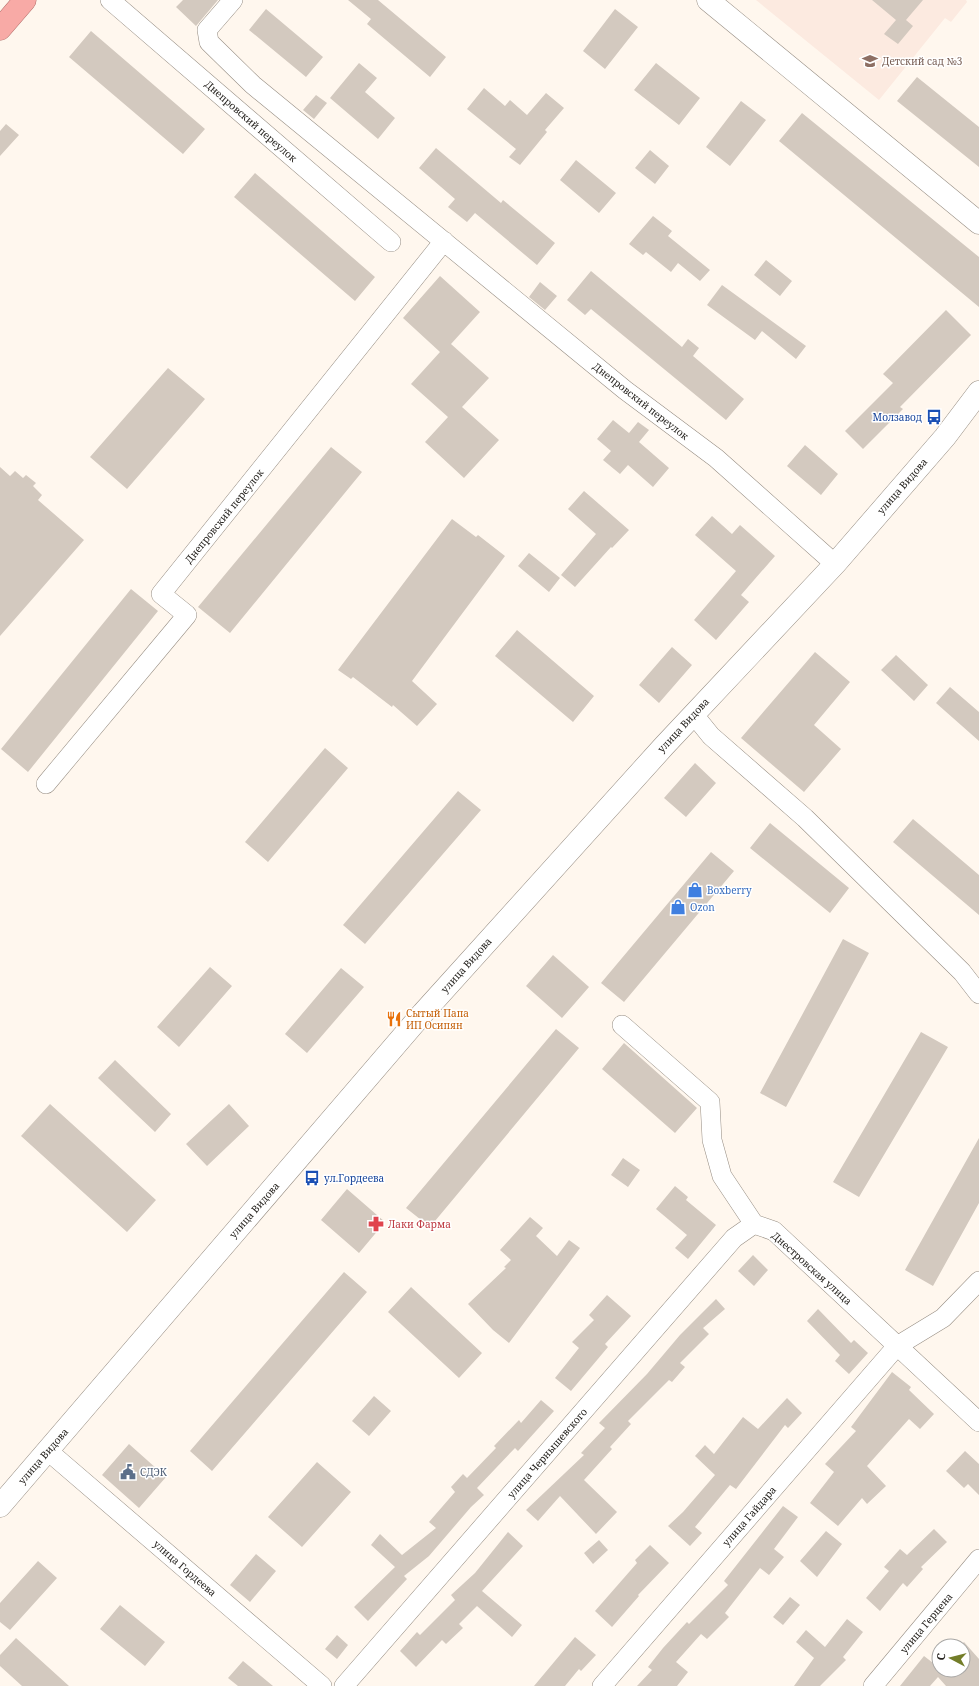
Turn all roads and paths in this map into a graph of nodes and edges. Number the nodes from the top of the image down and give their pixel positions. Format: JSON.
{"nodes":[{"id":1,"x":25,"y":0,"type":"edge"},
{"id":2,"x":110,"y":0,"type":"edge"},
{"id":3,"x":233,"y":0,"type":"edge"},
{"id":4,"x":708,"y":0,"type":"edge"},
{"id":5,"x":0,"y":29,"type":"edge"},
{"id":6,"x":979,"y":223,"type":"edge"},
{"id":7,"x":444,"y":241,"type":"junction"},
{"id":8,"x":391,"y":242,"type":"dead end"},
{"id":9,"x":979,"y":392,"type":"edge"},
{"id":10,"x":979,"y":408,"type":"edge"},
{"id":11,"x":945,"y":437,"type":"junction"},
{"id":12,"x":835,"y":564,"type":"junction"},
{"id":13,"x":694,"y":715,"type":"junction"},
{"id":14,"x":46,"y":784,"type":"dead end"},
{"id":15,"x":979,"y":994,"type":"edge"},
{"id":16,"x":622,"y":1025,"type":"dead end"},
{"id":17,"x":754,"y":1224,"type":"junction"},
{"id":18,"x":979,"y":1281,"type":"edge"},
{"id":19,"x":896,"y":1346,"type":"junction"},
{"id":20,"x":979,"y":1422,"type":"edge"},
{"id":21,"x":48,"y":1451,"type":"junction"},
{"id":22,"x":0,"y":1506,"type":"edge"},
{"id":23,"x":979,"y":1559,"type":"edge"},
{"id":24,"x":322,"y":1686,"type":"edge"},
{"id":25,"x":344,"y":1686,"type":"edge"},
{"id":26,"x":602,"y":1686,"type":"edge"},
{"id":27,"x":874,"y":1686,"type":"edge"}],
"edges":[{"from":1,"to":5,"type":"highway"},
{"from":2,"to":8,"type":"street","name":"Днепровский переулок"},
{"from":3,"to":7,"type":"street","name":"Днепровский переулок"},
{"from":4,"to":6,"type":"street"},
{"from":7,"to":12,"type":"street","name":"Днепровский переулок"},
{"from":7,"to":14,"type":"street","name":"Днепровский переулок"},
{"from":9,"to":11,"type":"street"},
{"from":10,"to":11,"type":"street"},
{"from":11,"to":12,"type":"street","name":"улица Видова"},
{"from":12,"to":13,"type":"street","name":"улица Видова"},
{"from":13,"to":15,"type":"street"},
{"from":13,"to":21,"type":"street","name":"улица Видова"},
{"from":16,"to":17,"type":"street"},
{"from":17,"to":19,"type":"street","name":"Днестровская улица"},
{"from":17,"to":25,"type":"street","name":"улица Чернышевского"},
{"from":18,"to":19,"type":"street","name":"улица Гайдара"},
{"from":19,"to":20,"type":"street","name":"Днестровская улица"},
{"from":19,"to":26,"type":"street","name":"улица Гайдара"},
{"from":21,"to":22,"type":"street","name":"улица Видова"},
{"from":21,"to":24,"type":"street","name":"улица Гордеева"},
{"from":23,"to":27,"type":"street","name":"улица Герцена"}]}
